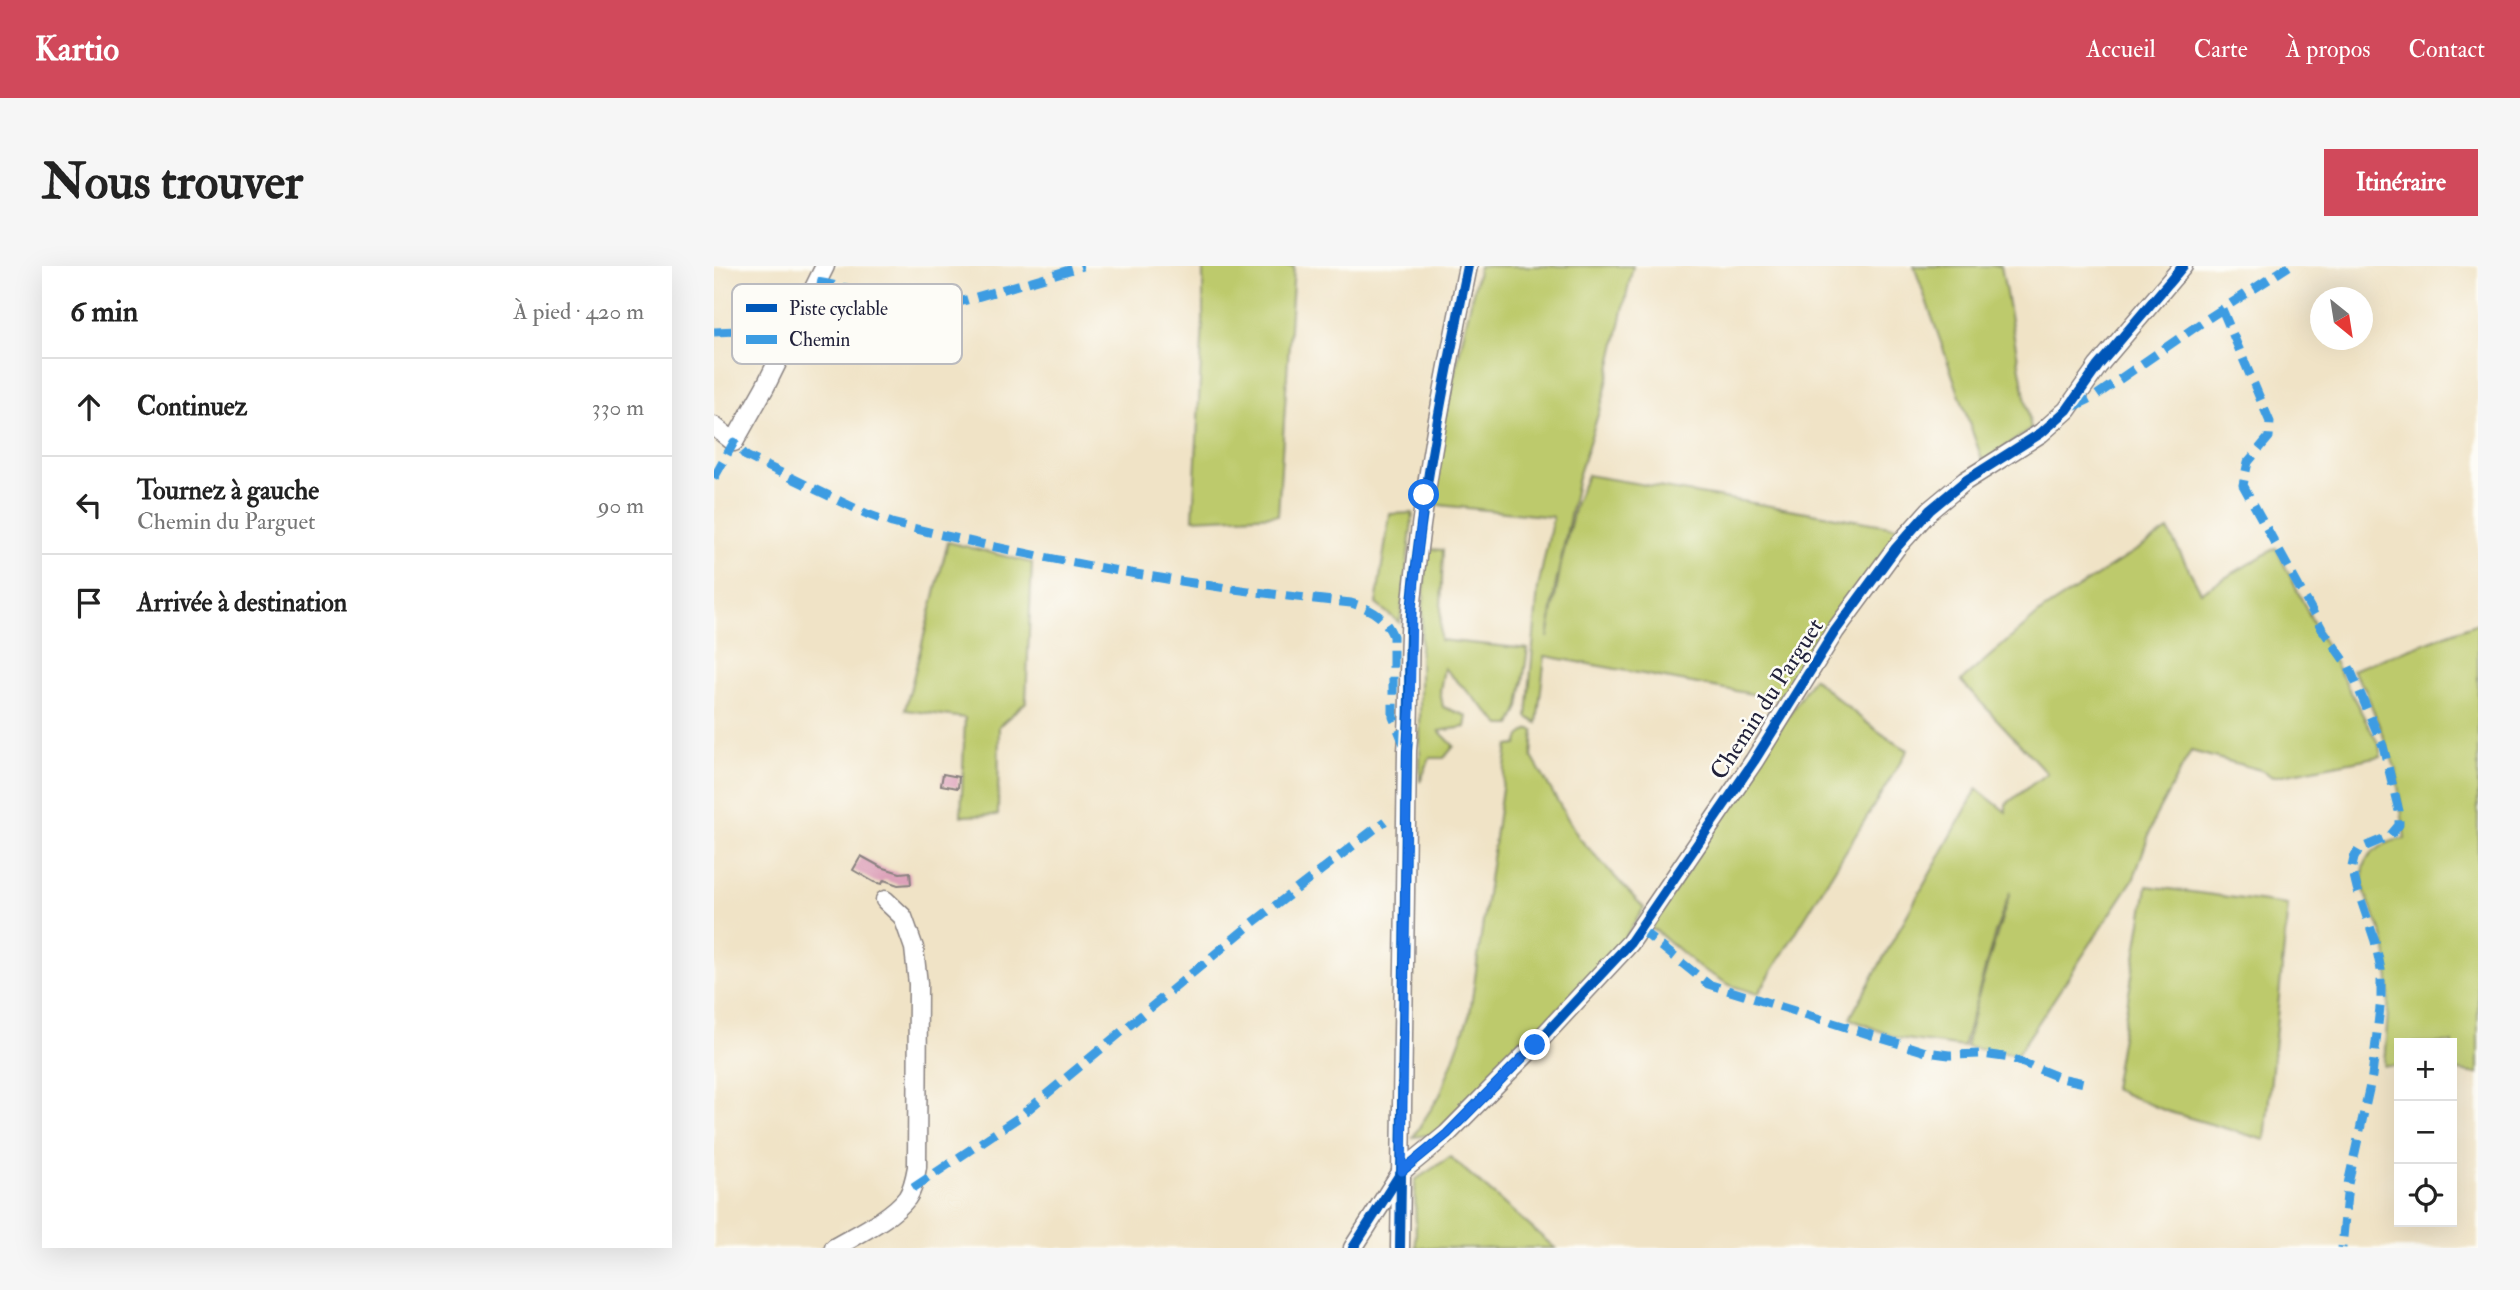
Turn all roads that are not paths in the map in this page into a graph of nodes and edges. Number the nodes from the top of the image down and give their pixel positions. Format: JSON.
{"nodes":[{"id":1,"x":825,"y":266,"type":"edge"},
{"id":2,"x":1468,"y":266,"type":"edge"},
{"id":3,"x":2183,"y":266,"type":"edge"},
{"id":4,"x":816,"y":284,"type":"edge"},
{"id":5,"x":776,"y":364,"type":"edge"},
{"id":6,"x":714,"y":425,"type":"edge"},
{"id":7,"x":885,"y":900,"type":"dead end"},
{"id":8,"x":1402,"y":1171,"type":"junction"},
{"id":9,"x":835,"y":1248,"type":"edge"},
{"id":10,"x":1353,"y":1248,"type":"edge"},
{"id":11,"x":1400,"y":1248,"type":"edge"}],
"edges":[{"from":1,"to":4,"type":"street"},
{"from":2,"to":8,"type":"street"},
{"from":3,"to":8,"type":"street","name":"Chemin du Parguet"},
{"from":5,"to":6,"type":"street"},
{"from":7,"to":9,"type":"street"},
{"from":8,"to":10,"type":"street"},
{"from":8,"to":11,"type":"street"}]}
